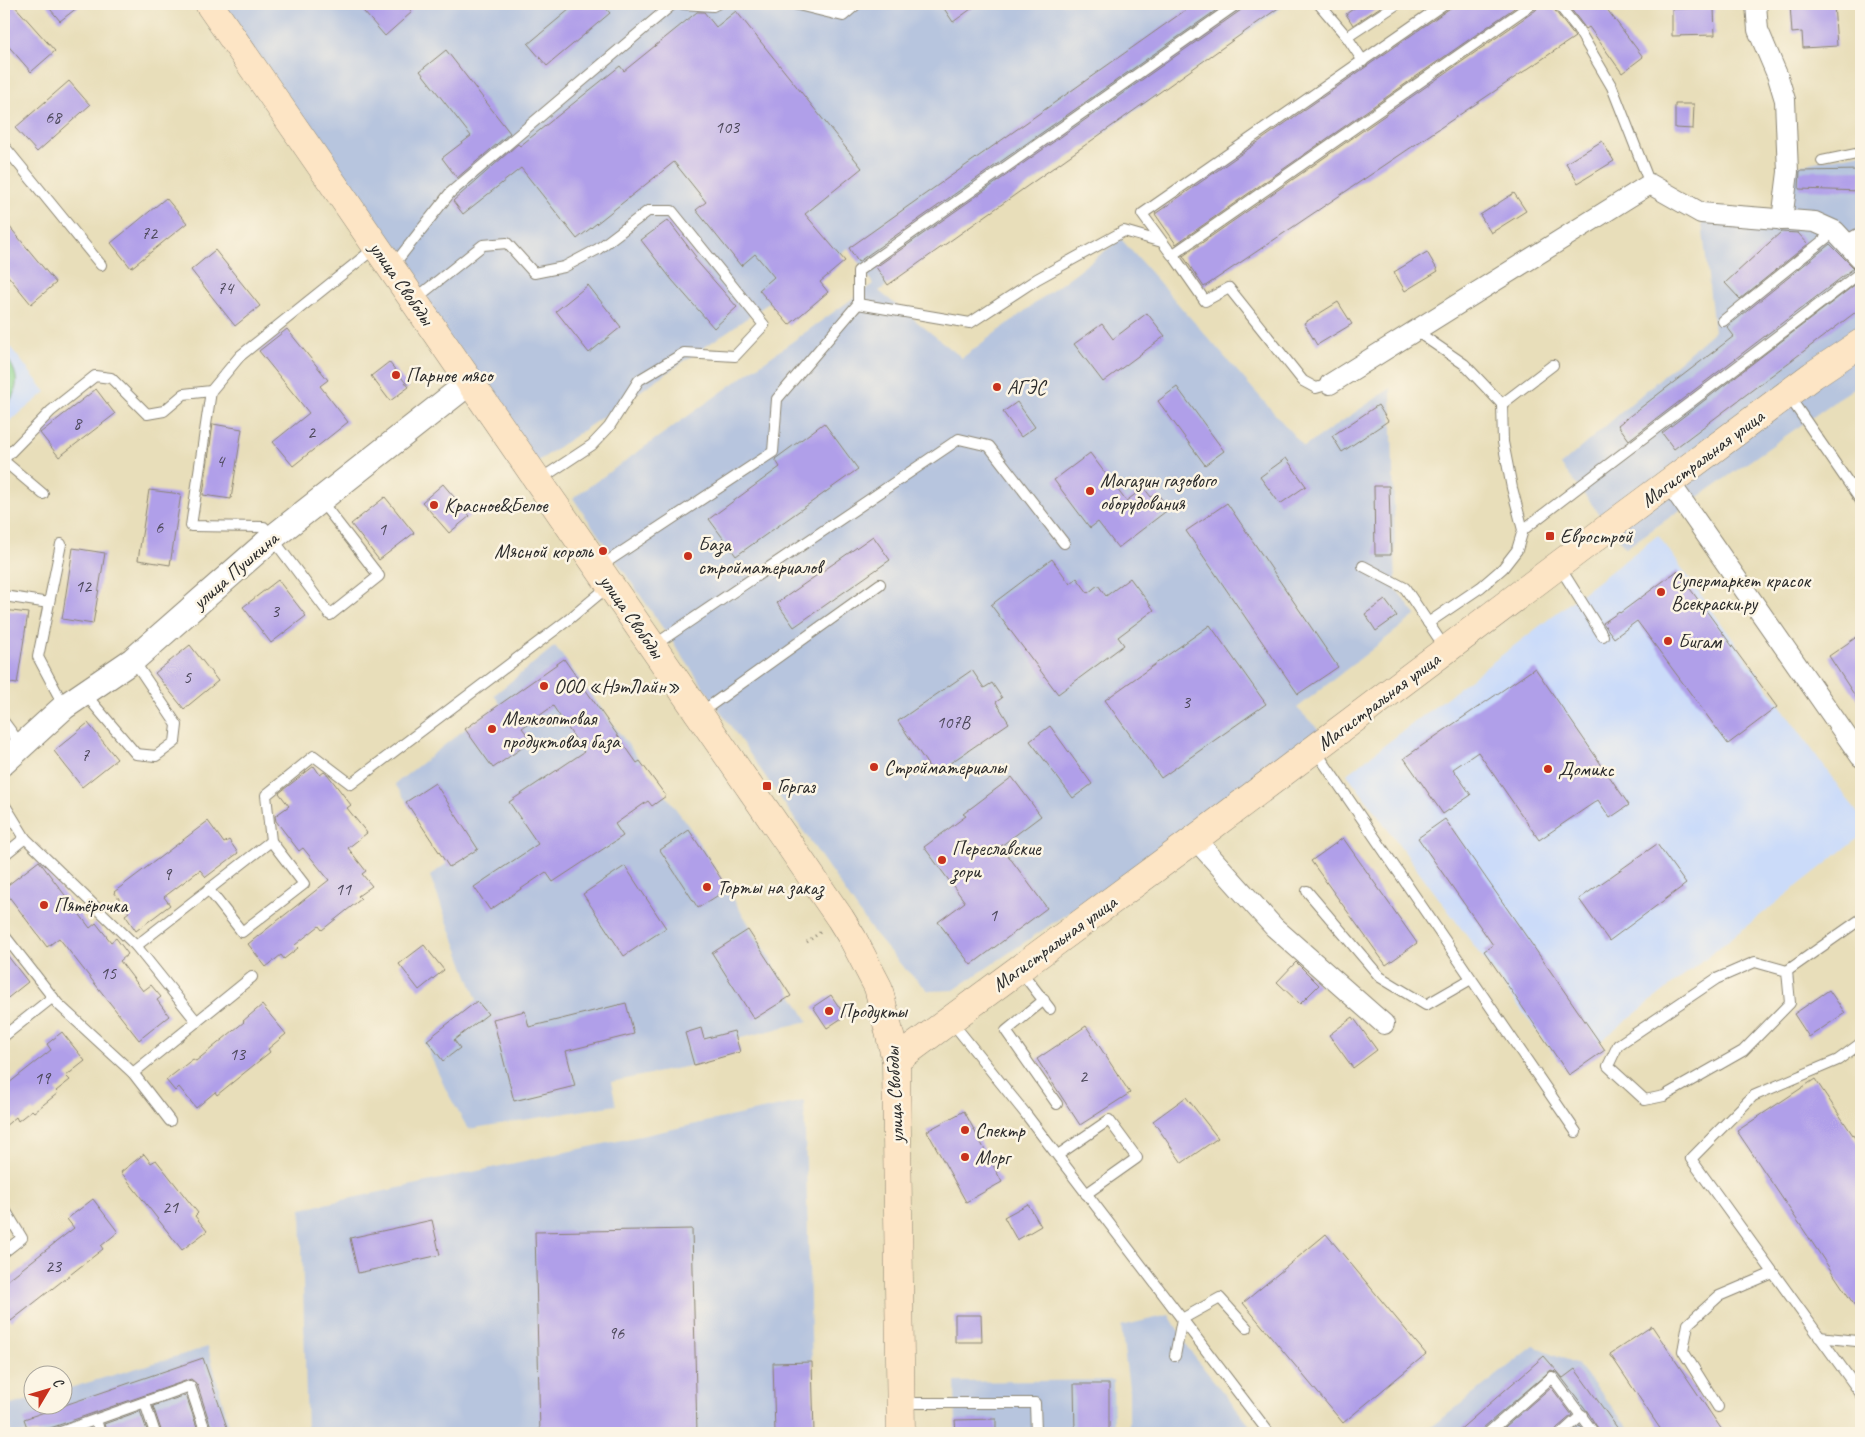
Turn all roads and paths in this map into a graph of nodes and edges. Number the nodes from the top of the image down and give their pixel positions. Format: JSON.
{"nodes":[{"id":1,"x":209,"y":4,"type":"edge"},
{"id":2,"x":672,"y":4,"type":"edge"},
{"id":3,"x":683,"y":4,"type":"edge"},
{"id":4,"x":717,"y":4,"type":"edge"},
{"id":5,"x":794,"y":4,"type":"edge"},
{"id":6,"x":857,"y":4,"type":"edge"},
{"id":7,"x":1237,"y":4,"type":"edge"},
{"id":8,"x":1319,"y":4,"type":"edge"},
{"id":9,"x":1397,"y":4,"type":"edge"},
{"id":10,"x":1442,"y":4,"type":"edge"},
{"id":11,"x":1532,"y":4,"type":"edge"},
{"id":12,"x":1558,"y":4,"type":"edge"},
{"id":13,"x":1756,"y":4,"type":"edge"},
{"id":14,"x":1347,"y":37,"type":"junction"},
{"id":15,"x":1363,"y":60,"type":"junction"},
{"id":16,"x":4,"y":146,"type":"edge"},
{"id":17,"x":1861,"y":153,"type":"edge"},
{"id":18,"x":1822,"y":161,"type":"dead end"},
{"id":19,"x":1650,"y":184,"type":"junction"},
{"id":20,"x":1782,"y":220,"type":"junction"},
{"id":21,"x":1847,"y":234,"type":"edge"},
{"id":22,"x":1162,"y":242,"type":"junction"},
{"id":23,"x":1173,"y":255,"type":"junction"},
{"id":24,"x":384,"y":257,"type":"junction"},
{"id":25,"x":1861,"y":258,"type":"edge"},
{"id":26,"x":101,"y":265,"type":"dead end"},
{"id":27,"x":1861,"y":272,"type":"edge"},
{"id":28,"x":414,"y":300,"type":"junction"},
{"id":29,"x":858,"y":304,"type":"junction"},
{"id":30,"x":1723,"y":321,"type":"dead end"},
{"id":31,"x":1416,"y":331,"type":"junction"},
{"id":32,"x":1861,"y":343,"type":"edge"},
{"id":33,"x":1553,"y":365,"type":"dead end"},
{"id":34,"x":470,"y":382,"type":"junction"},
{"id":35,"x":1330,"y":384,"type":"joint"},
{"id":36,"x":211,"y":391,"type":"junction"},
{"id":37,"x":1788,"y":395,"type":"junction"},
{"id":38,"x":1502,"y":404,"type":"junction"},
{"id":39,"x":4,"y":460,"type":"edge"},
{"id":40,"x":538,"y":481,"type":"junction"},
{"id":41,"x":1670,"y":482,"type":"junction"},
{"id":42,"x":43,"y":494,"type":"dead end"},
{"id":43,"x":320,"y":499,"type":"junction"},
{"id":44,"x":1861,"y":501,"type":"edge"},
{"id":45,"x":1523,"y":530,"type":"junction"},
{"id":46,"x":272,"y":538,"type":"junction"},
{"id":47,"x":1064,"y":543,"type":"dead end"},
{"id":48,"x":62,"y":544,"type":"dead end"},
{"id":49,"x":1558,"y":565,"type":"junction"},
{"id":50,"x":1363,"y":566,"type":"dead end"},
{"id":51,"x":604,"y":576,"type":"junction"},
{"id":52,"x":880,"y":584,"type":"dead end"},
{"id":53,"x":4,"y":596,"type":"edge"},
{"id":54,"x":49,"y":603,"type":"junction"},
{"id":55,"x":1428,"y":624,"type":"junction"},
{"id":56,"x":1604,"y":636,"type":"dead end"},
{"id":57,"x":652,"y":647,"type":"junction"},
{"id":58,"x":1446,"y":650,"type":"junction"},
{"id":59,"x":133,"y":660,"type":"junction"},
{"id":60,"x":85,"y":694,"type":"junction"},
{"id":61,"x":64,"y":707,"type":"junction"},
{"id":62,"x":699,"y":714,"type":"junction"},
{"id":63,"x":4,"y":722,"type":"edge"},
{"id":64,"x":1314,"y":749,"type":"junction"},
{"id":65,"x":13,"y":754,"type":"edge"},
{"id":66,"x":1861,"y":757,"type":"edge"},
{"id":67,"x":4,"y":804,"type":"edge"},
{"id":68,"x":25,"y":838,"type":"junction"},
{"id":69,"x":1195,"y":839,"type":"junction"},
{"id":70,"x":272,"y":841,"type":"junction"},
{"id":71,"x":4,"y":855,"type":"edge"},
{"id":72,"x":209,"y":890,"type":"junction"},
{"id":73,"x":1307,"y":891,"type":"dead end"},
{"id":74,"x":1861,"y":919,"type":"edge"},
{"id":75,"x":4,"y":935,"type":"edge"},
{"id":76,"x":136,"y":946,"type":"junction"},
{"id":77,"x":1020,"y":969,"type":"junction"},
{"id":78,"x":1786,"y":971,"type":"junction"},
{"id":79,"x":252,"y":977,"type":"dead end"},
{"id":80,"x":1471,"y":978,"type":"junction"},
{"id":81,"x":53,"y":997,"type":"junction"},
{"id":82,"x":950,"y":1020,"type":"junction"},
{"id":83,"x":197,"y":1022,"type":"junction"},
{"id":84,"x":1384,"y":1024,"type":"dead end"},
{"id":85,"x":4,"y":1036,"type":"edge"},
{"id":86,"x":1861,"y":1043,"type":"edge"},
{"id":87,"x":896,"y":1060,"type":"junction"},
{"id":88,"x":133,"y":1073,"type":"junction"},
{"id":89,"x":1057,"y":1104,"type":"dead end"},
{"id":90,"x":170,"y":1121,"type":"dead end"},
{"id":91,"x":1576,"y":1132,"type":"dead end"},
{"id":92,"x":1058,"y":1156,"type":"junction"},
{"id":93,"x":1086,"y":1194,"type":"junction"},
{"id":94,"x":4,"y":1208,"type":"edge"},
{"id":95,"x":4,"y":1252,"type":"edge"},
{"id":96,"x":1773,"y":1274,"type":"junction"},
{"id":97,"x":1182,"y":1319,"type":"junction"},
{"id":98,"x":1247,"y":1328,"type":"dead end"},
{"id":99,"x":1820,"y":1337,"type":"junction"},
{"id":100,"x":1861,"y":1338,"type":"edge"},
{"id":101,"x":1176,"y":1356,"type":"dead end"},
{"id":102,"x":1861,"y":1394,"type":"edge"},
{"id":103,"x":145,"y":1402,"type":"junction"},
{"id":104,"x":900,"y":1403,"type":"junction"},
{"id":105,"x":1718,"y":1408,"type":"dead end"},
{"id":106,"x":1582,"y":1415,"type":"junction"},
{"id":107,"x":96,"y":1420,"type":"junction"},
{"id":108,"x":58,"y":1433,"type":"edge"},
{"id":109,"x":100,"y":1433,"type":"edge"},
{"id":110,"x":155,"y":1433,"type":"edge"},
{"id":111,"x":206,"y":1433,"type":"edge"},
{"id":112,"x":901,"y":1433,"type":"edge"},
{"id":113,"x":1036,"y":1433,"type":"edge"},
{"id":114,"x":1269,"y":1433,"type":"edge"},
{"id":115,"x":1488,"y":1433,"type":"edge"},
{"id":116,"x":1562,"y":1433,"type":"edge"},
{"id":117,"x":1594,"y":1433,"type":"edge"}],
"edges":[{"from":1,"to":24,"type":"main road","name":"улица Свободы"},
{"from":2,"to":24,"type":"lane"},
{"from":3,"to":4,"type":"lane"},
{"from":5,"to":6,"type":"lane"},
{"from":7,"to":29,"type":"lane"},
{"from":8,"to":14,"type":"lane"},
{"from":9,"to":14,"type":"lane"},
{"from":10,"to":15,"type":"lane"},
{"from":11,"to":23,"type":"lane"},
{"from":12,"to":19,"type":"lane"},
{"from":13,"to":20,"type":"street"},
{"from":14,"to":15,"type":"lane"},
{"from":15,"to":22,"type":"lane"},
{"from":16,"to":26,"type":"lane"},
{"from":17,"to":18,"type":"lane"},
{"from":19,"to":20,"type":"street"},
{"from":19,"to":31,"type":"street"},
{"from":20,"to":21,"type":"street"},
{"from":21,"to":25,"type":"street"},
{"from":21,"to":30,"type":"lane"},
{"from":22,"to":23,"type":"lane"},
{"from":22,"to":29,"type":"lane"},
{"from":23,"to":35,"type":"lane"},
{"from":24,"to":28,"type":"main road","name":"улица Свободы"},
{"from":24,"to":36,"type":"lane"},
{"from":27,"to":45,"type":"lane"},
{"from":28,"to":34,"type":"main road","name":"улица Свободы"},
{"from":28,"to":40,"type":"lane"},
{"from":29,"to":51,"type":"lane"},
{"from":31,"to":35,"type":"street"},
{"from":31,"to":38,"type":"lane"},
{"from":32,"to":37,"type":"main road","name":"Магистральная улица"},
{"from":33,"to":38,"type":"lane"},
{"from":34,"to":40,"type":"main road","name":"улица Свободы"},
{"from":34,"to":43,"type":"street","name":"улица Пушкина"},
{"from":36,"to":39,"type":"lane"},
{"from":36,"to":46,"type":"lane"},
{"from":37,"to":41,"type":"main road","name":"Магистральная улица"},
{"from":37,"to":44,"type":"lane"},
{"from":38,"to":45,"type":"lane"},
{"from":39,"to":42,"type":"lane"},
{"from":40,"to":51,"type":"main road","name":"улица Свободы"},
{"from":41,"to":49,"type":"main road","name":"Магистральная улица"},
{"from":41,"to":66,"type":"street"},
{"from":43,"to":46,"type":"street","name":"улица Пушкина"},
{"from":43,"to":46,"type":"lane"},
{"from":45,"to":55,"type":"lane"},
{"from":46,"to":59,"type":"street","name":"улица Пушкина"},
{"from":47,"to":57,"type":"lane"},
{"from":48,"to":54,"type":"lane"},
{"from":49,"to":56,"type":"lane"},
{"from":49,"to":58,"type":"main road","name":"Магистральная улица"},
{"from":50,"to":55,"type":"lane"},
{"from":51,"to":57,"type":"main road","name":"улица Свободы"},
{"from":51,"to":70,"type":"lane"},
{"from":52,"to":62,"type":"lane"},
{"from":53,"to":54,"type":"lane"},
{"from":54,"to":61,"type":"lane"},
{"from":55,"to":58,"type":"lane"},
{"from":57,"to":62,"type":"main road","name":"улица Свободы"},
{"from":58,"to":64,"type":"main road","name":"Магистральная улица"},
{"from":59,"to":60,"type":"street","name":"улица Пушкина"},
{"from":59,"to":60,"type":"lane"},
{"from":60,"to":61,"type":"street","name":"улица Пушкина"},
{"from":61,"to":65,"type":"street","name":"улица Пушкина"},
{"from":62,"to":87,"type":"main road","name":"улица Свободы"},
{"from":63,"to":65,"type":"lane"},
{"from":64,"to":69,"type":"main road","name":"Магистральная улица"},
{"from":64,"to":80,"type":"lane"},
{"from":67,"to":68,"type":"lane"},
{"from":68,"to":71,"type":"lane"},
{"from":68,"to":76,"type":"lane"},
{"from":69,"to":77,"type":"main road","name":"Магистральная улица"},
{"from":69,"to":84,"type":"street"},
{"from":70,"to":72,"type":"lane"},
{"from":70,"to":72,"type":"lane"},
{"from":72,"to":76,"type":"lane"},
{"from":73,"to":80,"type":"lane"},
{"from":74,"to":78,"type":"lane"},
{"from":75,"to":81,"type":"lane"},
{"from":76,"to":83,"type":"lane"},
{"from":77,"to":82,"type":"main road","name":"Магистральная улица"},
{"from":77,"to":89,"type":"lane"},
{"from":78,"to":78,"type":"lane"},
{"from":79,"to":83,"type":"lane"},
{"from":80,"to":91,"type":"lane"},
{"from":81,"to":85,"type":"lane"},
{"from":81,"to":88,"type":"lane"},
{"from":82,"to":87,"type":"main road","name":"Магистральная улица"},
{"from":82,"to":92,"type":"lane"},
{"from":83,"to":88,"type":"lane"},
{"from":86,"to":96,"type":"lane"},
{"from":87,"to":104,"type":"main road","name":"улица Свободы"},
{"from":88,"to":90,"type":"lane"},
{"from":92,"to":93,"type":"lane"},
{"from":92,"to":93,"type":"lane"},
{"from":93,"to":97,"type":"lane"},
{"from":94,"to":95,"type":"lane"},
{"from":96,"to":99,"type":"lane"},
{"from":96,"to":105,"type":"lane"},
{"from":97,"to":98,"type":"lane"},
{"from":97,"to":101,"type":"lane"},
{"from":97,"to":114,"type":"lane"},
{"from":99,"to":100,"type":"lane"},
{"from":99,"to":102,"type":"lane"},
{"from":103,"to":107,"type":"lane"},
{"from":103,"to":110,"type":"lane"},
{"from":103,"to":111,"type":"lane"},
{"from":104,"to":112,"type":"main road","name":"улица Свободы"},
{"from":104,"to":113,"type":"lane"},
{"from":106,"to":115,"type":"lane"},
{"from":106,"to":116,"type":"lane"},
{"from":106,"to":117,"type":"lane"},
{"from":107,"to":108,"type":"lane"},
{"from":107,"to":109,"type":"lane"}]}
